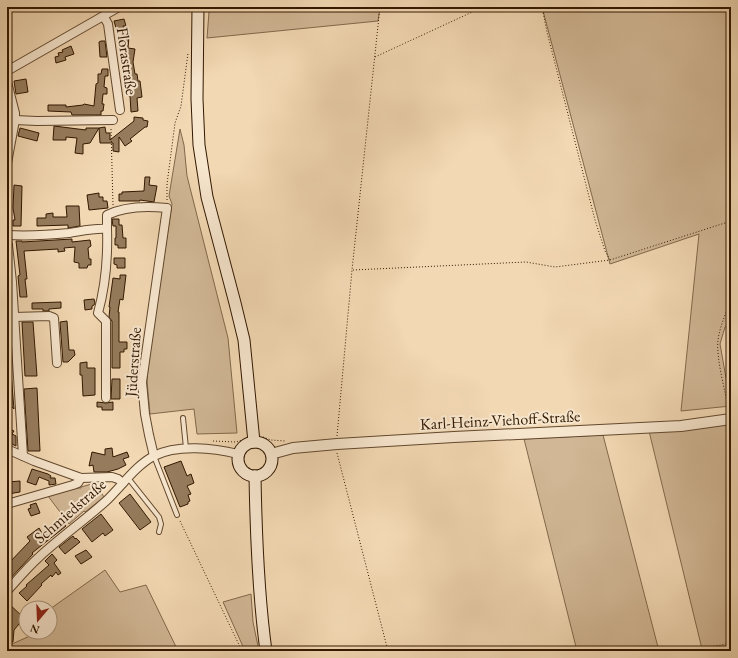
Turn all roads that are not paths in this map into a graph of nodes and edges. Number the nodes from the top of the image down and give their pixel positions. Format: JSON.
{"nodes":[{"id":1,"x":119,"y":7,"type":"edge"},
{"id":2,"x":198,"y":7,"type":"edge"},
{"id":3,"x":104,"y":17,"type":"junction"},
{"id":4,"x":7,"y":72,"type":"edge"},
{"id":5,"x":7,"y":82,"type":"edge"},
{"id":6,"x":120,"y":110,"type":"dead end"},
{"id":7,"x":15,"y":120,"type":"junction"},
{"id":8,"x":112,"y":124,"type":"road end"},
{"id":9,"x":7,"y":163,"type":"edge"},
{"id":10,"x":107,"y":229,"type":"junction"},
{"id":11,"x":7,"y":235,"type":"edge"},
{"id":12,"x":7,"y":241,"type":"edge"},
{"id":13,"x":10,"y":283,"type":"edge"},
{"id":14,"x":14,"y":317,"type":"junction"},
{"id":15,"x":57,"y":363,"type":"dead end"},
{"id":16,"x":106,"y":398,"type":"dead end"},
{"id":17,"x":730,"y":416,"type":"edge"},
{"id":18,"x":183,"y":418,"type":"dead end"},
{"id":19,"x":254,"y":442,"type":"junction"},
{"id":20,"x":7,"y":449,"type":"edge"},
{"id":21,"x":186,"y":449,"type":"junction"},
{"id":22,"x":238,"y":454,"type":"junction"},
{"id":23,"x":271,"y":454,"type":"junction"},
{"id":24,"x":23,"y":456,"type":"junction"},
{"id":25,"x":154,"y":456,"type":"junction"},
{"id":26,"x":255,"y":476,"type":"junction"},
{"id":27,"x":81,"y":478,"type":"junction"},
{"id":28,"x":126,"y":481,"type":"junction"},
{"id":29,"x":7,"y":504,"type":"edge"},
{"id":30,"x":177,"y":515,"type":"road end"},
{"id":31,"x":159,"y":532,"type":"dead end"},
{"id":32,"x":7,"y":591,"type":"edge"},
{"id":33,"x":266,"y":651,"type":"edge"}],
"edges":[{"from":1,"to":3,"type":"street"},
{"from":2,"to":19,"type":"main road"},
{"from":3,"to":4,"type":"street"},
{"from":3,"to":6,"type":"street","name":"Florastraße"},
{"from":5,"to":7,"type":"street"},
{"from":7,"to":8,"type":"street"},
{"from":7,"to":9,"type":"street"},
{"from":10,"to":11,"type":"street"},
{"from":10,"to":16,"type":"street"},
{"from":10,"to":25,"type":"street","name":"Jüderstraße"},
{"from":12,"to":13,"type":"street"},
{"from":13,"to":14,"type":"street"},
{"from":14,"to":15,"type":"street"},
{"from":14,"to":24,"type":"street"},
{"from":17,"to":23,"type":"street","name":"Karl-Heinz-Viehoff-Straße"},
{"from":18,"to":21,"type":"lane"},
{"from":19,"to":22,"type":"main road"},
{"from":19,"to":23,"type":"main road"},
{"from":20,"to":24,"type":"street"},
{"from":21,"to":22,"type":"street"},
{"from":21,"to":25,"type":"street"},
{"from":22,"to":26,"type":"main road"},
{"from":23,"to":26,"type":"main road"},
{"from":24,"to":27,"type":"street"},
{"from":25,"to":28,"type":"street","name":"Schmiedstraße"},
{"from":25,"to":30,"type":"lane","name":"Jüderstraße"},
{"from":26,"to":33,"type":"main road"},
{"from":27,"to":28,"type":"street"},
{"from":27,"to":29,"type":"street"},
{"from":28,"to":31,"type":"lane"},
{"from":28,"to":32,"type":"street","name":"Schmiedstraße"}]}
